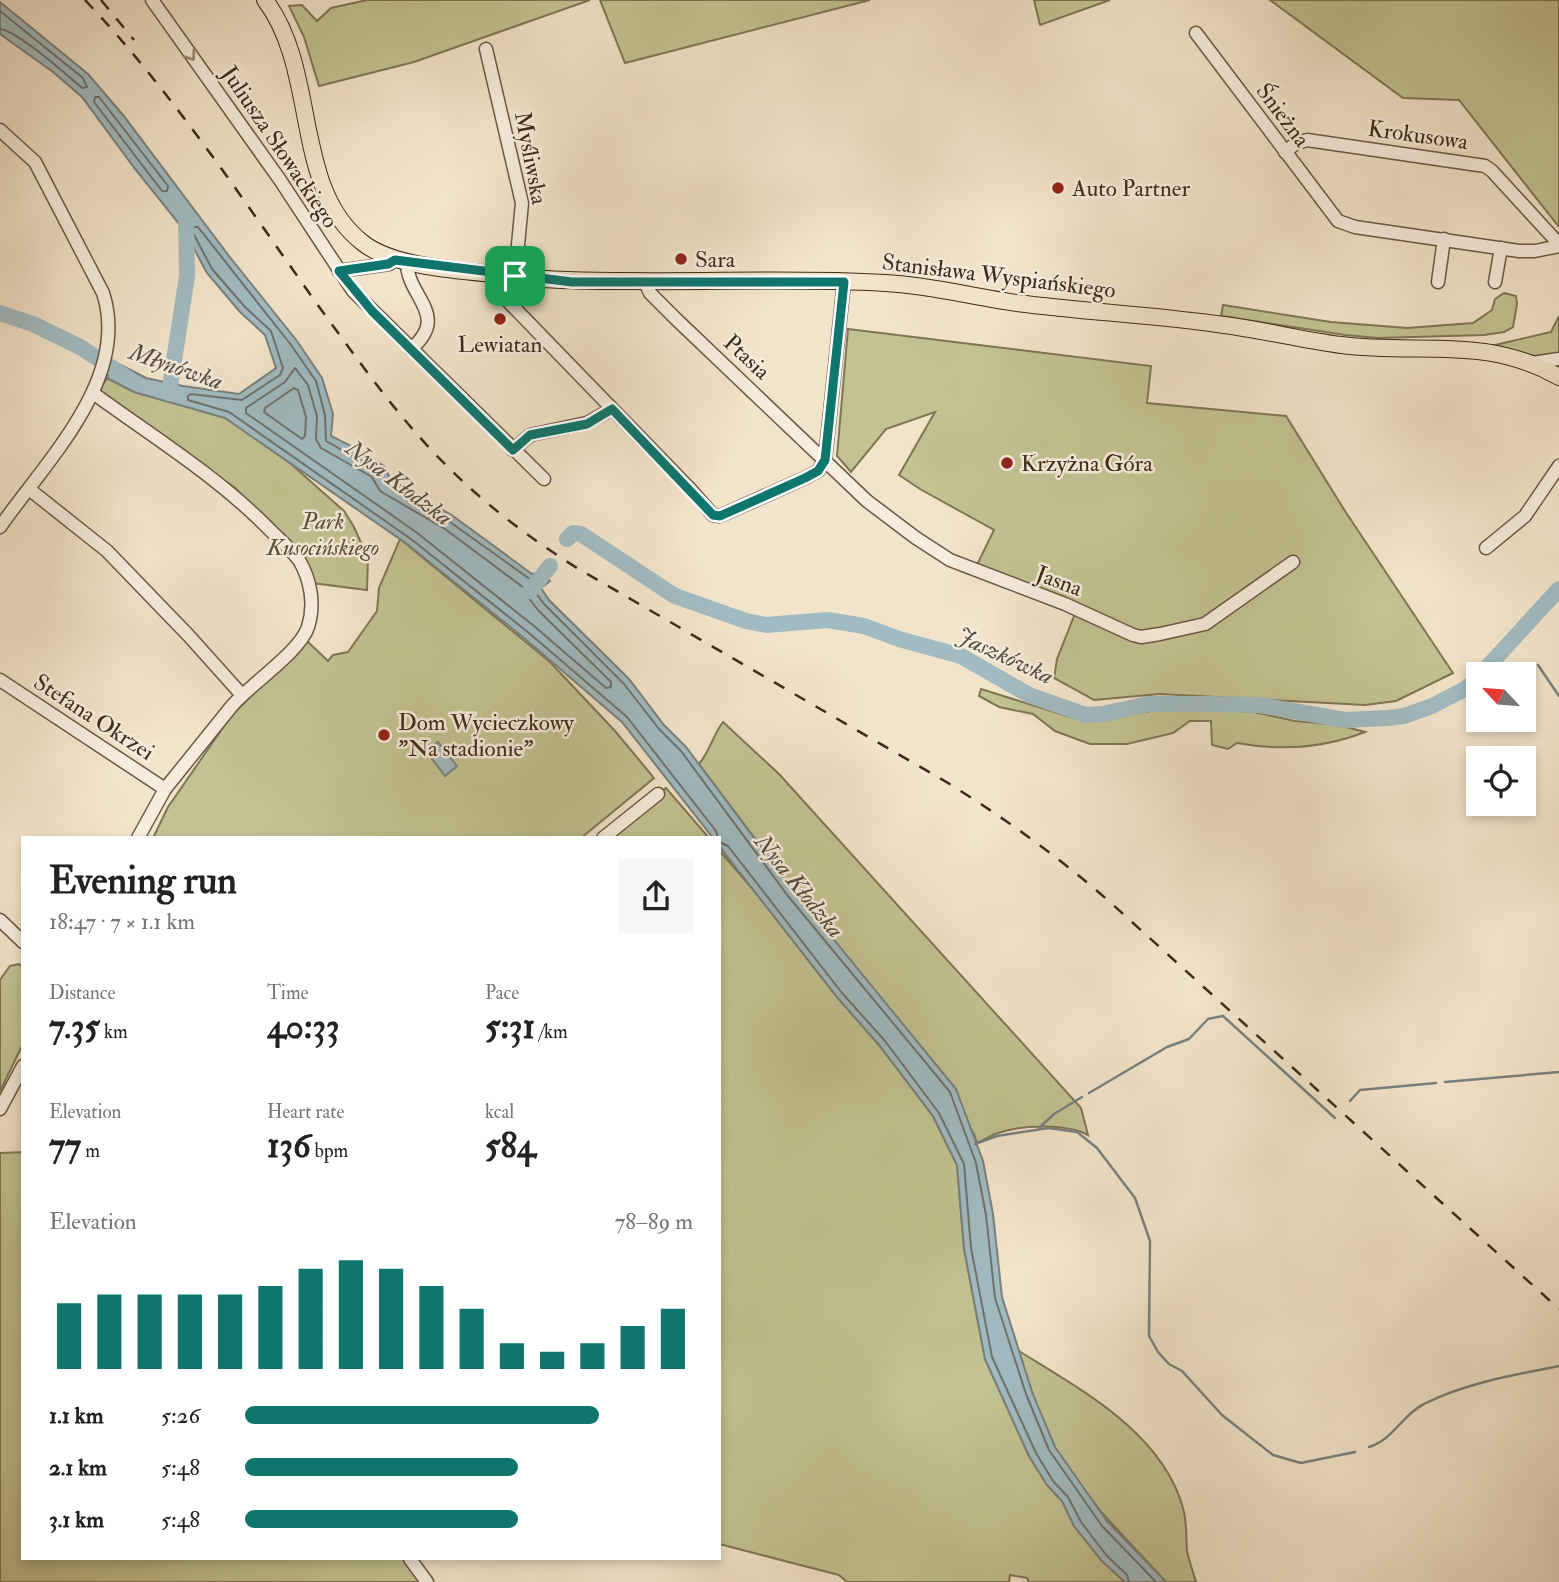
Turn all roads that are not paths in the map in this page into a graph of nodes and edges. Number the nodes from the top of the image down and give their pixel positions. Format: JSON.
{"nodes":[{"id":1,"x":152,"y":0,"type":"edge"},
{"id":2,"x":265,"y":0,"type":"edge"},
{"id":3,"x":1196,"y":33,"type":"dead end"},
{"id":4,"x":486,"y":49,"type":"dead end"},
{"id":5,"x":0,"y":130,"type":"edge"},
{"id":6,"x":1285,"y":152,"type":"junction"},
{"id":7,"x":1444,"y":239,"type":"junction"},
{"id":8,"x":1559,"y":245,"type":"edge"},
{"id":9,"x":1501,"y":248,"type":"junction"},
{"id":10,"x":401,"y":261,"type":"junction"},
{"id":11,"x":339,"y":271,"type":"junction"},
{"id":12,"x":492,"y":273,"type":"junction"},
{"id":13,"x":515,"y":276,"type":"junction"},
{"id":14,"x":645,"y":282,"type":"junction"},
{"id":15,"x":844,"y":282,"type":"junction"},
{"id":16,"x":1438,"y":282,"type":"dead end"},
{"id":17,"x":1495,"y":282,"type":"dead end"},
{"id":18,"x":411,"y":349,"type":"junction"},
{"id":19,"x":1559,"y":359,"type":"edge"},
{"id":20,"x":1532,"y":363,"type":"junction"},
{"id":21,"x":1559,"y":377,"type":"edge"},
{"id":22,"x":93,"y":393,"type":"junction"},
{"id":23,"x":612,"y":409,"type":"junction"},
{"id":24,"x":513,"y":450,"type":"junction"},
{"id":25,"x":825,"y":460,"type":"junction"},
{"id":26,"x":1559,"y":466,"type":"edge"},
{"id":27,"x":544,"y":479,"type":"dead end"},
{"id":28,"x":29,"y":489,"type":"junction"},
{"id":29,"x":0,"y":527,"type":"edge"},
{"id":30,"x":1486,"y":548,"type":"dead end"},
{"id":31,"x":1293,"y":562,"type":"dead end"},
{"id":32,"x":0,"y":680,"type":"edge"},
{"id":33,"x":241,"y":694,"type":"junction"},
{"id":34,"x":165,"y":789,"type":"junction"},
{"id":35,"x":658,"y":794,"type":"dead end"},
{"id":36,"x":139,"y":836,"type":"edge"},
{"id":37,"x":606,"y":836,"type":"edge"},
{"id":38,"x":0,"y":920,"type":"edge"},
{"id":39,"x":21,"y":940,"type":"edge"},
{"id":40,"x":21,"y":1070,"type":"edge"},
{"id":41,"x":0,"y":1109,"type":"edge"},
{"id":42,"x":411,"y":1560,"type":"edge"},
{"id":43,"x":427,"y":1582,"type":"edge"}],
"edges":[{"from":1,"to":11,"type":"street","name":"Juliusza Słowackiego","one_way":true},
{"from":2,"to":10,"type":"main road","name":"Stanisława Wyspiańskiego"},
{"from":3,"to":6,"type":"street","name":"Śnieżna"},
{"from":4,"to":13,"type":"street","name":"Myśliwska"},
{"from":5,"to":22,"type":"street"},
{"from":6,"to":7,"type":"street","name":"Śnieżna"},
{"from":6,"to":8,"type":"street","name":"Krokusowa"},
{"from":7,"to":9,"type":"street"},
{"from":7,"to":16,"type":"street"},
{"from":8,"to":9,"type":"street"},
{"from":9,"to":17,"type":"street"},
{"from":10,"to":11,"type":"street"},
{"from":10,"to":12,"type":"main road","name":"Stanisława Wyspiańskiego"},
{"from":10,"to":18,"type":"street"},
{"from":11,"to":18,"type":"street","name":"Juliusza Słowackiego"},
{"from":12,"to":13,"type":"main road","name":"Stanisława Wyspiańskiego"},
{"from":12,"to":23,"type":"street"},
{"from":13,"to":14,"type":"main road","name":"Stanisława Wyspiańskiego"},
{"from":14,"to":15,"type":"main road","name":"Stanisława Wyspiańskiego"},
{"from":14,"to":25,"type":"street","name":"Ptasia"},
{"from":15,"to":20,"type":"main road","name":"Stanisława Wyspiańskiego"},
{"from":15,"to":25,"type":"street"},
{"from":18,"to":24,"type":"street","name":"Juliusza Słowackiego"},
{"from":19,"to":20,"type":"street"},
{"from":20,"to":21,"type":"main road","name":"Stanisława Wyspiańskiego"},
{"from":22,"to":28,"type":"street"},
{"from":22,"to":33,"type":"street"},
{"from":23,"to":24,"type":"street"},
{"from":23,"to":25,"type":"street"},
{"from":24,"to":27,"type":"street","name":"Juliusza Słowackiego"},
{"from":25,"to":31,"type":"street","name":"Jasna"},
{"from":26,"to":30,"type":"street"},
{"from":28,"to":29,"type":"street"},
{"from":28,"to":33,"type":"street"},
{"from":32,"to":34,"type":"street","name":"Stefana Okrzei"},
{"from":33,"to":34,"type":"street"},
{"from":34,"to":36,"type":"street"},
{"from":35,"to":37,"type":"street"},
{"from":38,"to":39,"type":"street"},
{"from":40,"to":41,"type":"street"},
{"from":42,"to":43,"type":"street"}]}
